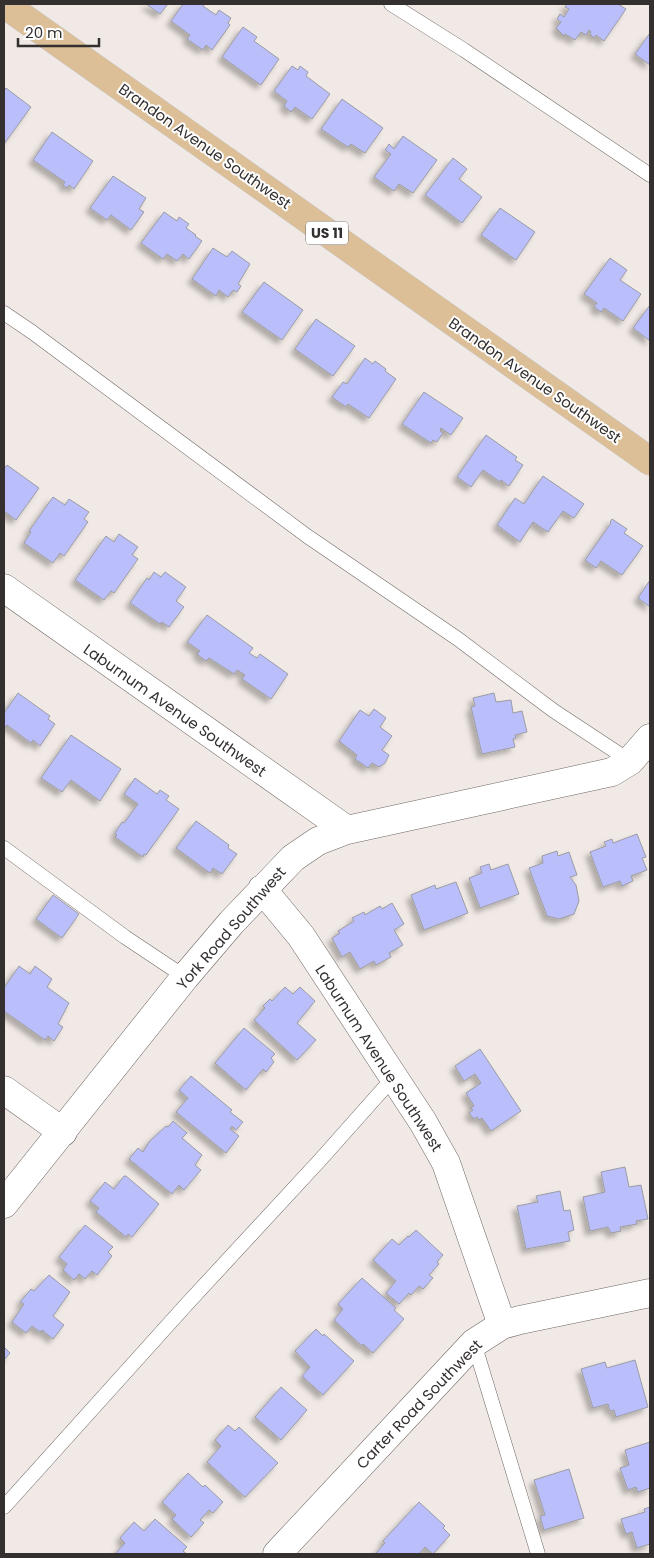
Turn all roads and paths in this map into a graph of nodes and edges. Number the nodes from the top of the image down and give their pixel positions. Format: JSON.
{"nodes":[{"id":1,"x":4,"y":4,"type":"edge"},
{"id":2,"x":391,"y":4,"type":"edge"},
{"id":3,"x":650,"y":175,"type":"edge"},
{"id":4,"x":4,"y":313,"type":"edge"},
{"id":5,"x":650,"y":461,"type":"edge"},
{"id":6,"x":4,"y":588,"type":"edge"},
{"id":7,"x":650,"y":738,"type":"edge"},
{"id":8,"x":630,"y":761,"type":"junction"},
{"id":9,"x":347,"y":830,"type":"junction"},
{"id":10,"x":4,"y":848,"type":"edge"},
{"id":11,"x":262,"y":889,"type":"junction"},
{"id":12,"x":185,"y":977,"type":"junction"},
{"id":13,"x":393,"y":1078,"type":"junction"},
{"id":14,"x":4,"y":1090,"type":"edge"},
{"id":15,"x":62,"y":1132,"type":"junction"},
{"id":16,"x":4,"y":1204,"type":"edge"},
{"id":17,"x":650,"y":1292,"type":"edge"},
{"id":18,"x":502,"y":1325,"type":"junction"},
{"id":19,"x":474,"y":1342,"type":"junction"},
{"id":20,"x":4,"y":1507,"type":"edge"},
{"id":21,"x":283,"y":1551,"type":"edge"},
{"id":22,"x":538,"y":1554,"type":"edge"}],
"edges":[{"from":1,"to":5,"type":"main road","name":"Brandon Avenue Southwest","number":"US 11"},
{"from":2,"to":3,"type":"lane"},
{"from":4,"to":8,"type":"lane"},
{"from":6,"to":9,"type":"street","name":"Laburnum Avenue Southwest"},
{"from":7,"to":8,"type":"street","name":"York Road Southwest"},
{"from":8,"to":9,"type":"street","name":"York Road Southwest"},
{"from":9,"to":11,"type":"street","name":"York Road Southwest"},
{"from":10,"to":12,"type":"lane"},
{"from":11,"to":12,"type":"street","name":"York Road Southwest"},
{"from":11,"to":13,"type":"street","name":"Laburnum Avenue Southwest"},
{"from":12,"to":15,"type":"street","name":"York Road Southwest"},
{"from":13,"to":18,"type":"street","name":"Laburnum Avenue Southwest"},
{"from":13,"to":20,"type":"lane"},
{"from":14,"to":15,"type":"street"},
{"from":15,"to":16,"type":"street","name":"York Road Southwest"},
{"from":17,"to":18,"type":"street","name":"Carter Road Southwest"},
{"from":18,"to":19,"type":"street","name":"Carter Road Southwest"},
{"from":19,"to":21,"type":"street","name":"Carter Road Southwest"},
{"from":19,"to":22,"type":"lane"}]}
